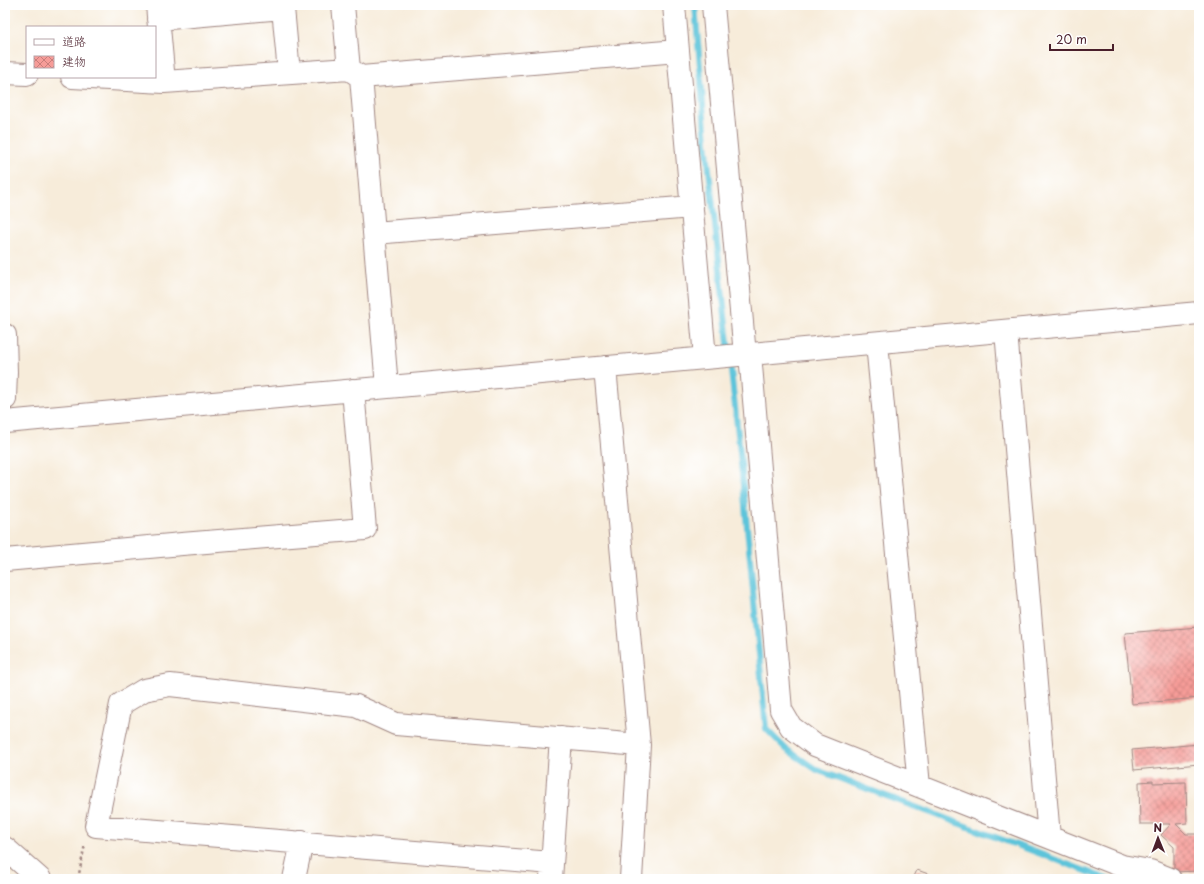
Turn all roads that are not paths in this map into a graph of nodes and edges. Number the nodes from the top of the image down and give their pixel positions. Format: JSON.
{"nodes":[{"id":1,"x":343,"y":5,"type":"edge"},
{"id":2,"x":674,"y":5,"type":"edge"},
{"id":3,"x":713,"y":5,"type":"edge"},
{"id":4,"x":158,"y":12,"type":"edge"},
{"id":5,"x":678,"y":51,"type":"junction"},
{"id":6,"x":5,"y":73,"type":"edge"},
{"id":7,"x":289,"y":73,"type":"junction"},
{"id":8,"x":355,"y":73,"type":"junction"},
{"id":9,"x":26,"y":74,"type":"edge"},
{"id":10,"x":90,"y":78,"type":"edge"},
{"id":11,"x":164,"y":82,"type":"junction"},
{"id":12,"x":692,"y":207,"type":"junction"},
{"id":13,"x":374,"y":233,"type":"junction"},
{"id":14,"x":1199,"y":314,"type":"edge"},
{"id":15,"x":1006,"y":331,"type":"junction"},
{"id":16,"x":5,"y":335,"type":"edge"},
{"id":17,"x":877,"y":343,"type":"junction"},
{"id":18,"x":747,"y":355,"type":"junction"},
{"id":19,"x":705,"y":358,"type":"junction"},
{"id":20,"x":605,"y":367,"type":"junction"},
{"id":21,"x":387,"y":387,"type":"junction"},
{"id":22,"x":353,"y":390,"type":"junction"},
{"id":23,"x":5,"y":398,"type":"edge"},
{"id":24,"x":5,"y":422,"type":"edge"},
{"id":25,"x":5,"y":560,"type":"edge"},
{"id":26,"x":561,"y":738,"type":"junction"},
{"id":27,"x":639,"y":745,"type":"junction"},
{"id":28,"x":918,"y":786,"type":"junction"},
{"id":29,"x":1049,"y":837,"type":"junction"},
{"id":30,"x":302,"y":842,"type":"junction"},
{"id":31,"x":5,"y":848,"type":"edge"},
{"id":32,"x":551,"y":871,"type":"edge"},
{"id":33,"x":40,"y":879,"type":"edge"},
{"id":34,"x":294,"y":879,"type":"edge"},
{"id":35,"x":631,"y":879,"type":"edge"},
{"id":36,"x":1170,"y":879,"type":"edge"}],
"edges":[{"from":1,"to":8,"type":"street"},
{"from":2,"to":5,"type":"street"},
{"from":3,"to":18,"type":"street"},
{"from":4,"to":7,"type":"street"},
{"from":4,"to":11,"type":"street"},
{"from":5,"to":8,"type":"street"},
{"from":5,"to":12,"type":"street"},
{"from":6,"to":9,"type":"street"},
{"from":7,"to":8,"type":"street"},
{"from":7,"to":11,"type":"street"},
{"from":8,"to":13,"type":"street"},
{"from":10,"to":11,"type":"street"},
{"from":12,"to":13,"type":"street"},
{"from":12,"to":19,"type":"street"},
{"from":13,"to":21,"type":"street"},
{"from":14,"to":15,"type":"street"},
{"from":15,"to":17,"type":"street"},
{"from":15,"to":29,"type":"street"},
{"from":16,"to":23,"type":"street"},
{"from":17,"to":18,"type":"street"},
{"from":17,"to":28,"type":"street"},
{"from":18,"to":19,"type":"street"},
{"from":18,"to":28,"type":"street"},
{"from":19,"to":20,"type":"street"},
{"from":20,"to":21,"type":"street"},
{"from":20,"to":27,"type":"street"},
{"from":21,"to":22,"type":"street"},
{"from":22,"to":24,"type":"street"},
{"from":22,"to":25,"type":"street"},
{"from":26,"to":27,"type":"street"},
{"from":26,"to":30,"type":"street"},
{"from":26,"to":32,"type":"street"},
{"from":27,"to":35,"type":"street"},
{"from":28,"to":29,"type":"street"},
{"from":29,"to":36,"type":"street"},
{"from":30,"to":32,"type":"street"},
{"from":30,"to":34,"type":"street"},
{"from":31,"to":33,"type":"street"}]}
